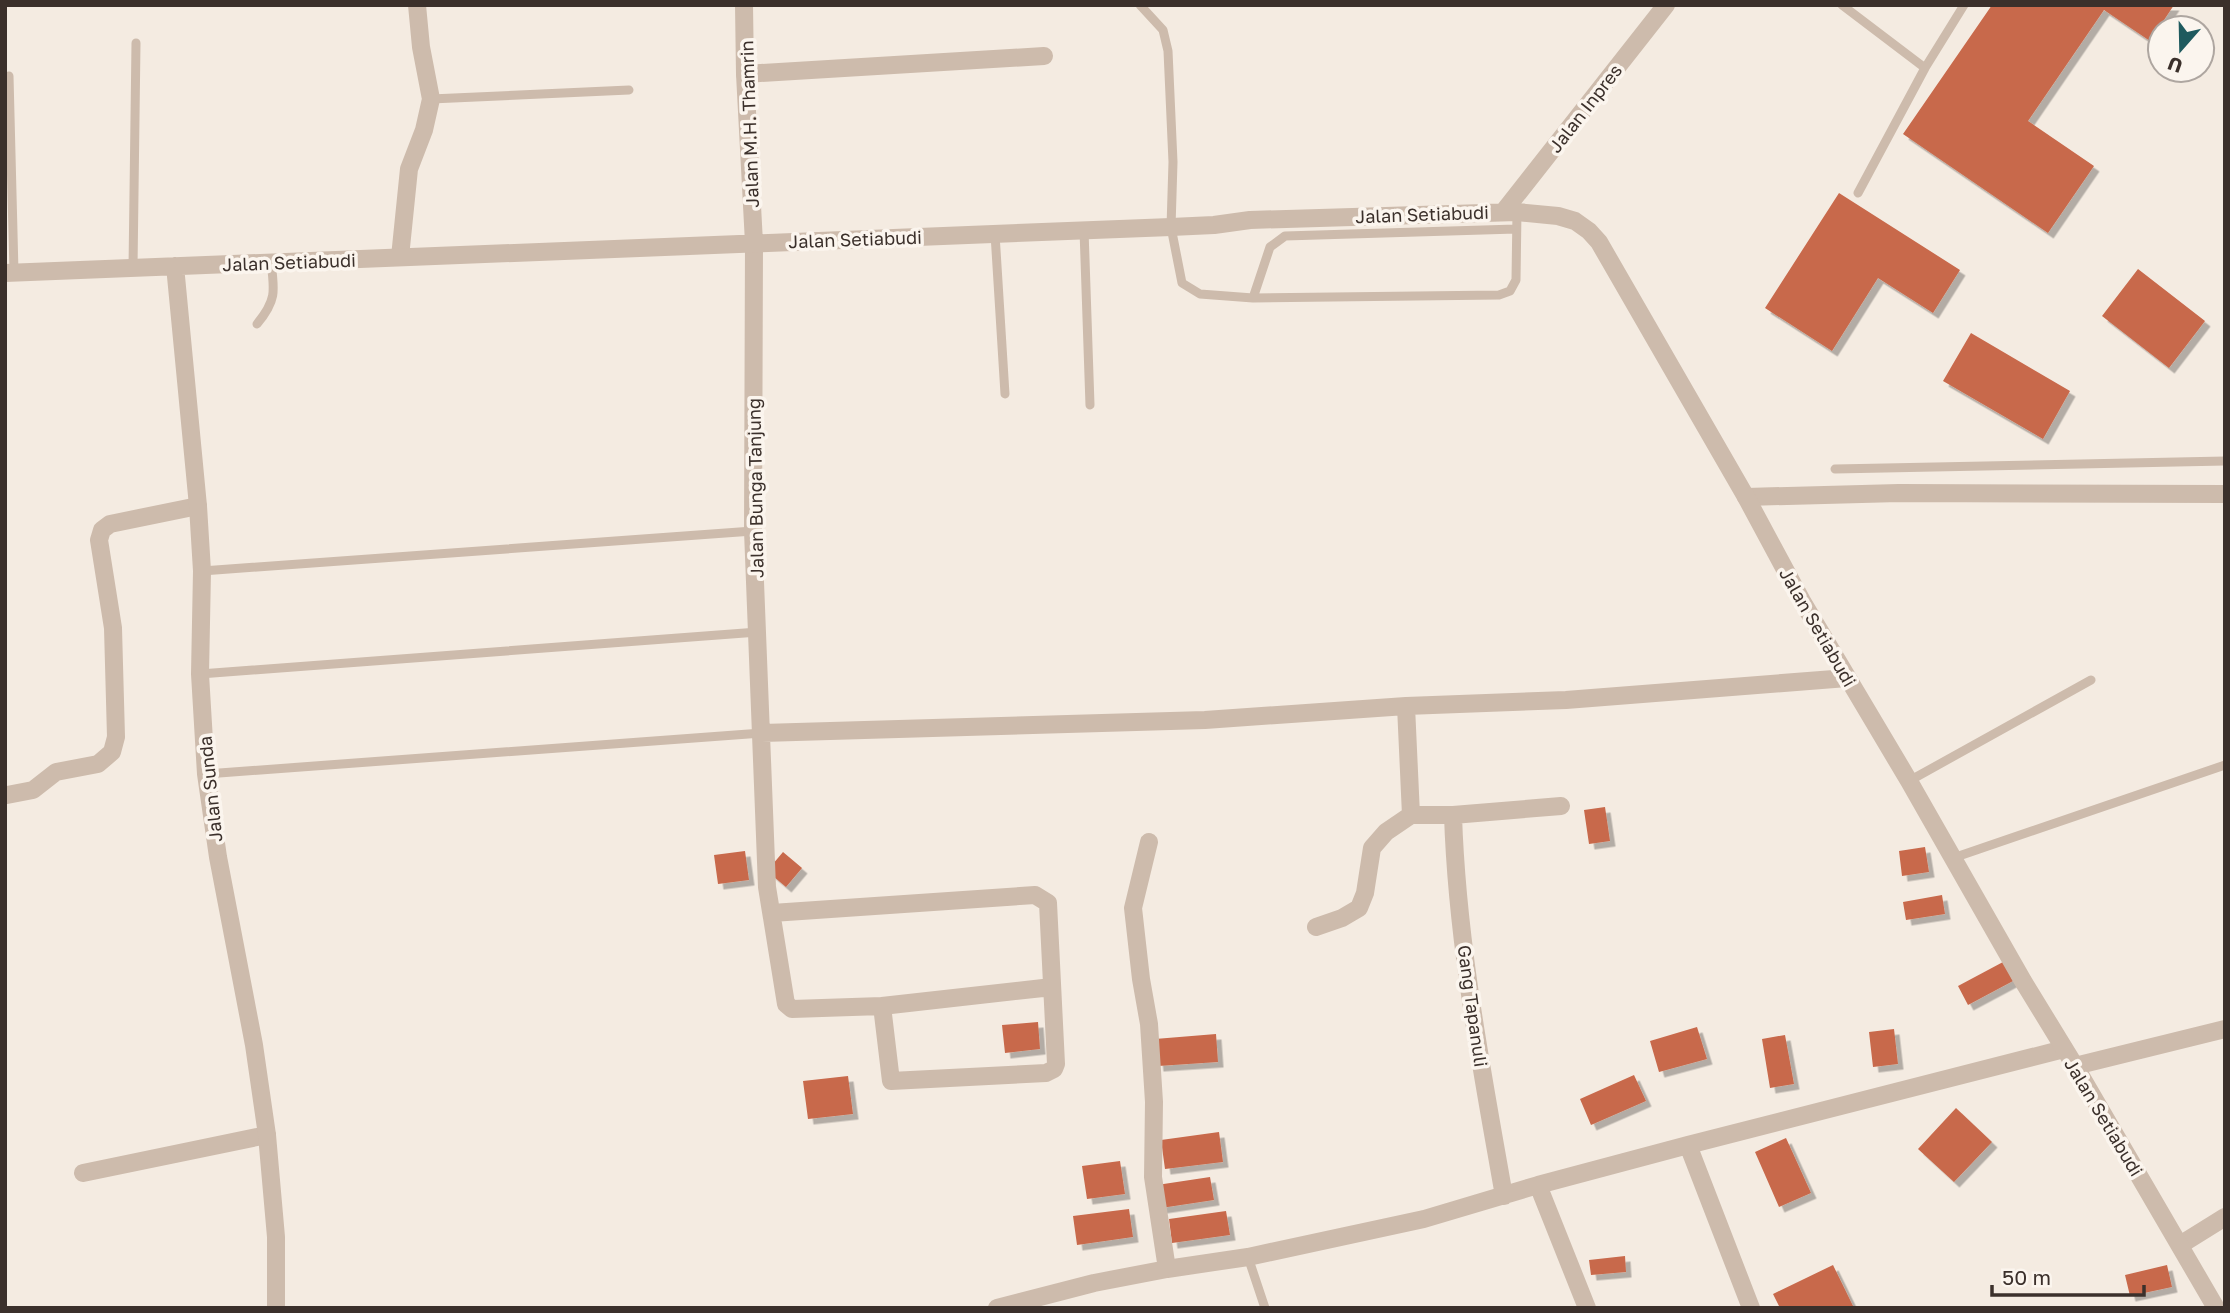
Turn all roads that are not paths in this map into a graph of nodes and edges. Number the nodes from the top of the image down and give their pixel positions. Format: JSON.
{"nodes":[{"id":1,"x":417,"y":5,"type":"edge"},
{"id":2,"x":744,"y":5,"type":"edge"},
{"id":3,"x":1140,"y":5,"type":"edge"},
{"id":4,"x":1666,"y":5,"type":"edge"},
{"id":5,"x":1842,"y":5,"type":"edge"},
{"id":6,"x":1964,"y":5,"type":"edge"},
{"id":7,"x":136,"y":43,"type":"dead end"},
{"id":8,"x":1044,"y":56,"type":"dead end"},
{"id":9,"x":1925,"y":68,"type":"junction"},
{"id":10,"x":745,"y":74,"type":"junction"},
{"id":11,"x":9,"y":76,"type":"dead end"},
{"id":12,"x":629,"y":90,"type":"dead end"},
{"id":13,"x":430,"y":99,"type":"junction"},
{"id":14,"x":1858,"y":193,"type":"dead end"},
{"id":15,"x":1512,"y":217,"type":"junction"},
{"id":16,"x":1171,"y":227,"type":"junction"},
{"id":17,"x":1084,"y":230,"type":"junction"},
{"id":18,"x":995,"y":234,"type":"junction"},
{"id":19,"x":754,"y":243,"type":"junction"},
{"id":20,"x":400,"y":257,"type":"junction"},
{"id":21,"x":271,"y":262,"type":"junction"},
{"id":22,"x":175,"y":266,"type":"junction"},
{"id":23,"x":133,"y":268,"type":"junction"},
{"id":24,"x":10,"y":273,"type":"edge"},
{"id":25,"x":1253,"y":298,"type":"junction"},
{"id":26,"x":257,"y":324,"type":"dead end"},
{"id":27,"x":1005,"y":394,"type":"dead end"},
{"id":28,"x":1090,"y":405,"type":"dead end"},
{"id":29,"x":2225,"y":461,"type":"edge"},
{"id":30,"x":1835,"y":469,"type":"dead end"},
{"id":31,"x":2225,"y":494,"type":"edge"},
{"id":32,"x":1746,"y":497,"type":"junction"},
{"id":33,"x":198,"y":506,"type":"junction"},
{"id":34,"x":753,"y":531,"type":"junction"},
{"id":35,"x":202,"y":571,"type":"junction"},
{"id":36,"x":758,"y":632,"type":"junction"},
{"id":37,"x":200,"y":674,"type":"junction"},
{"id":38,"x":1847,"y":678,"type":"junction"},
{"id":39,"x":2091,"y":680,"type":"dead end"},
{"id":40,"x":1406,"y":706,"type":"junction"},
{"id":41,"x":762,"y":733,"type":"junction"},
{"id":42,"x":2225,"y":765,"type":"edge"},
{"id":43,"x":206,"y":774,"type":"junction"},
{"id":44,"x":1909,"y":781,"type":"junction"},
{"id":45,"x":7,"y":795,"type":"dead end"},
{"id":46,"x":1561,"y":807,"type":"dead end"},
{"id":47,"x":1411,"y":815,"type":"junction"},
{"id":48,"x":1453,"y":815,"type":"junction"},
{"id":49,"x":1149,"y":842,"type":"dead end"},
{"id":50,"x":1953,"y":858,"type":"junction"},
{"id":51,"x":772,"y":913,"type":"junction"},
{"id":52,"x":1316,"y":927,"type":"dead end"},
{"id":53,"x":1052,"y":987,"type":"junction"},
{"id":54,"x":881,"y":1006,"type":"junction"},
{"id":55,"x":2225,"y":1029,"type":"edge"},
{"id":56,"x":2064,"y":1049,"type":"junction"},
{"id":57,"x":2075,"y":1066,"type":"junction"},
{"id":58,"x":267,"y":1135,"type":"junction"},
{"id":59,"x":1688,"y":1146,"type":"junction"},
{"id":60,"x":83,"y":1173,"type":"dead end"},
{"id":61,"x":1538,"y":1185,"type":"junction"},
{"id":62,"x":1504,"y":1196,"type":"junction"},
{"id":63,"x":2225,"y":1217,"type":"edge"},
{"id":64,"x":2180,"y":1245,"type":"junction"},
{"id":65,"x":1248,"y":1258,"type":"junction"},
{"id":66,"x":1167,"y":1269,"type":"junction"},
{"id":67,"x":276,"y":1308,"type":"edge"},
{"id":68,"x":997,"y":1308,"type":"edge"},
{"id":69,"x":1265,"y":1308,"type":"edge"},
{"id":70,"x":1587,"y":1308,"type":"edge"},
{"id":71,"x":1751,"y":1308,"type":"edge"},
{"id":72,"x":2216,"y":1308,"type":"edge"}],
"edges":[{"from":1,"to":13,"type":"street"},
{"from":2,"to":10,"type":"street","name":"Jalan M.H. Thamrin"},
{"from":3,"to":16,"type":"lane"},
{"from":4,"to":15,"type":"street","name":"Jalan Inpres"},
{"from":5,"to":9,"type":"lane"},
{"from":6,"to":9,"type":"lane"},
{"from":7,"to":23,"type":"lane"},
{"from":8,"to":10,"type":"street"},
{"from":9,"to":14,"type":"lane"},
{"from":10,"to":19,"type":"street","name":"Jalan M.H. Thamrin"},
{"from":11,"to":24,"type":"lane"},
{"from":12,"to":13,"type":"lane"},
{"from":13,"to":20,"type":"street"},
{"from":15,"to":16,"type":"street","name":"Jalan Setiabudi"},
{"from":15,"to":25,"type":"lane"},
{"from":15,"to":25,"type":"lane"},
{"from":15,"to":32,"type":"street","name":"Jalan Setiabudi"},
{"from":16,"to":17,"type":"street","name":"Jalan Setiabudi"},
{"from":16,"to":25,"type":"lane"},
{"from":17,"to":18,"type":"street","name":"Jalan Setiabudi"},
{"from":17,"to":28,"type":"lane"},
{"from":18,"to":19,"type":"street","name":"Jalan Setiabudi"},
{"from":18,"to":27,"type":"lane"},
{"from":19,"to":20,"type":"street","name":"Jalan Setiabudi"},
{"from":19,"to":34,"type":"street","name":"Jalan Bunga Tanjung"},
{"from":20,"to":21,"type":"street","name":"Jalan Setiabudi"},
{"from":21,"to":22,"type":"street","name":"Jalan Setiabudi"},
{"from":21,"to":26,"type":"lane"},
{"from":22,"to":23,"type":"street","name":"Jalan Setiabudi"},
{"from":22,"to":33,"type":"street","name":"Jalan Sunda"},
{"from":23,"to":24,"type":"street","name":"Jalan Setiabudi"},
{"from":29,"to":30,"type":"lane"},
{"from":31,"to":32,"type":"street"},
{"from":32,"to":38,"type":"street","name":"Jalan Setiabudi"},
{"from":33,"to":35,"type":"street","name":"Jalan Sunda"},
{"from":33,"to":45,"type":"street"},
{"from":34,"to":35,"type":"lane"},
{"from":34,"to":36,"type":"street","name":"Jalan Bunga Tanjung"},
{"from":35,"to":37,"type":"street","name":"Jalan Sunda"},
{"from":36,"to":37,"type":"lane"},
{"from":36,"to":41,"type":"street","name":"Jalan Bunga Tanjung"},
{"from":37,"to":43,"type":"street","name":"Jalan Sunda"},
{"from":38,"to":40,"type":"street"},
{"from":38,"to":44,"type":"street","name":"Jalan Setiabudi"},
{"from":39,"to":44,"type":"lane"},
{"from":40,"to":41,"type":"street"},
{"from":40,"to":47,"type":"street"},
{"from":41,"to":43,"type":"lane"},
{"from":41,"to":51,"type":"street","name":"Jalan Bunga Tanjung"},
{"from":42,"to":50,"type":"lane"},
{"from":43,"to":58,"type":"street","name":"Jalan Sunda"},
{"from":44,"to":50,"type":"street","name":"Jalan Setiabudi"},
{"from":46,"to":48,"type":"street"},
{"from":47,"to":48,"type":"street"},
{"from":47,"to":52,"type":"street"},
{"from":48,"to":62,"type":"street","name":"Gang Tapanuli"},
{"from":49,"to":66,"type":"street"},
{"from":50,"to":56,"type":"street","name":"Jalan Setiabudi"},
{"from":51,"to":53,"type":"street"},
{"from":51,"to":54,"type":"street","name":"Jalan Bunga Tanjung"},
{"from":53,"to":54,"type":"street"},
{"from":53,"to":54,"type":"street"},
{"from":55,"to":57,"type":"street"},
{"from":56,"to":57,"type":"street","name":"Jalan Setiabudi"},
{"from":56,"to":59,"type":"street"},
{"from":57,"to":64,"type":"street","name":"Jalan Setiabudi"},
{"from":58,"to":60,"type":"street"},
{"from":58,"to":67,"type":"street","name":"Jalan Sunda"},
{"from":59,"to":61,"type":"street"},
{"from":59,"to":71,"type":"street"},
{"from":61,"to":62,"type":"street"},
{"from":61,"to":70,"type":"street"},
{"from":62,"to":65,"type":"street"},
{"from":63,"to":64,"type":"street"},
{"from":64,"to":72,"type":"street","name":"Jalan Setiabudi"},
{"from":65,"to":66,"type":"street"},
{"from":65,"to":69,"type":"lane"},
{"from":66,"to":68,"type":"street"}]}
